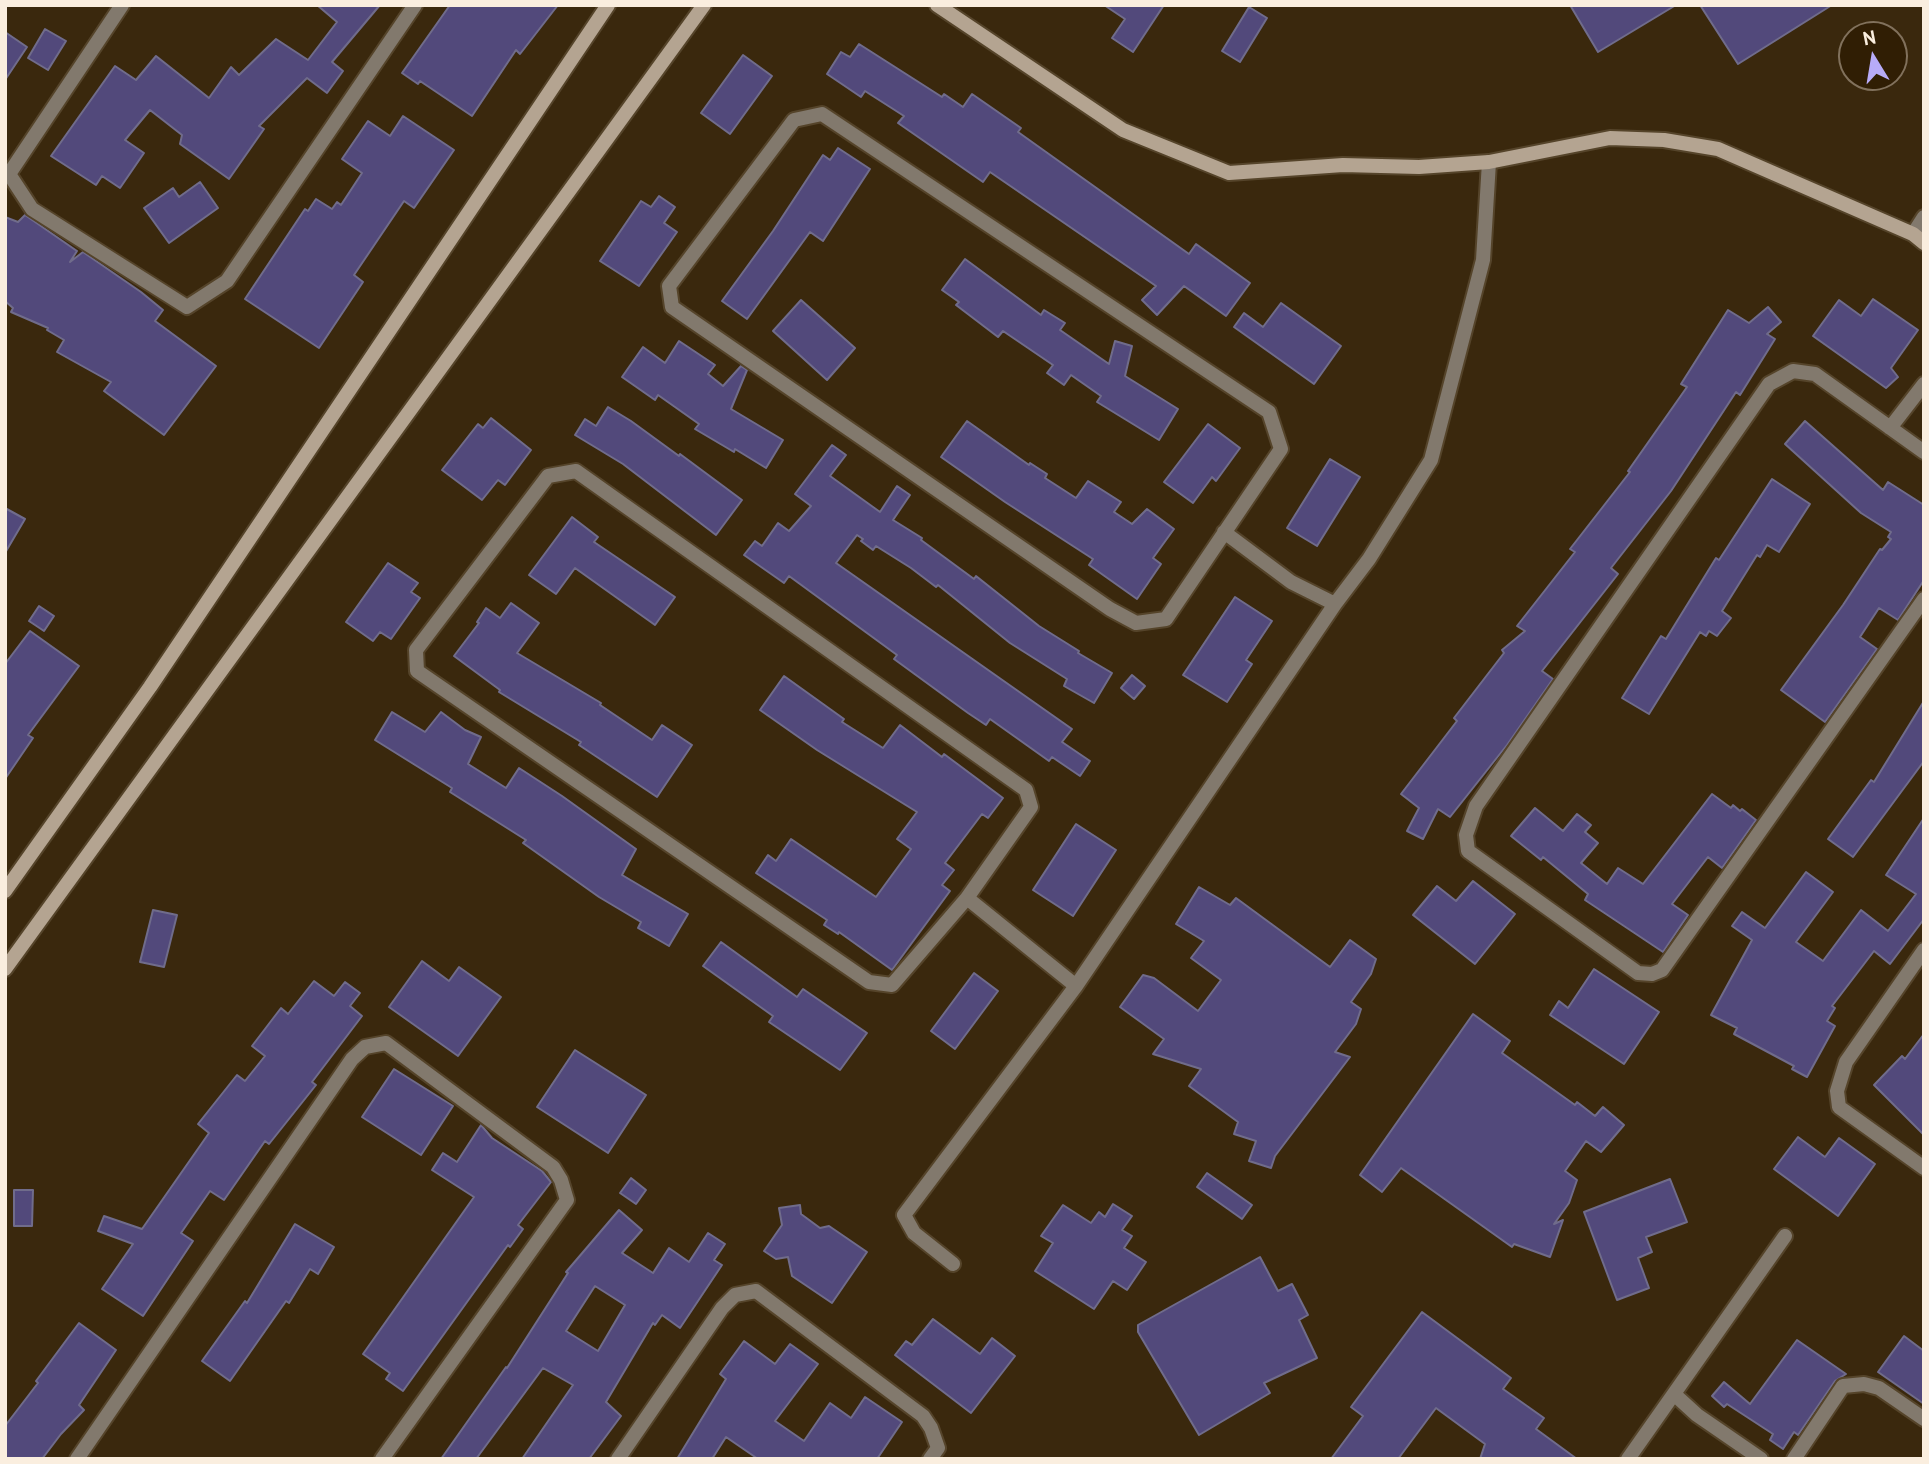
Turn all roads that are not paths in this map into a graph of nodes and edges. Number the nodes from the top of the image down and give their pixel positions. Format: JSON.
{"nodes":[{"id":1,"x":122,"y":5,"type":"edge"},
{"id":2,"x":415,"y":5,"type":"edge"},
{"id":3,"x":608,"y":5,"type":"edge"},
{"id":4,"x":704,"y":5,"type":"edge"},
{"id":5,"x":937,"y":5,"type":"edge"},
{"id":6,"x":1489,"y":162,"type":"junction"},
{"id":7,"x":1924,"y":217,"type":"edge"},
{"id":8,"x":1918,"y":239,"type":"edge"},
{"id":9,"x":1924,"y":384,"type":"edge"},
{"id":10,"x":1890,"y":428,"type":"junction"},
{"id":11,"x":1924,"y":452,"type":"edge"},
{"id":12,"x":1224,"y":532,"type":"junction"},
{"id":13,"x":1924,"y":598,"type":"edge"},
{"id":14,"x":1335,"y":604,"type":"junction"},
{"id":15,"x":5,"y":891,"type":"edge"},
{"id":16,"x":967,"y":898,"type":"junction"},
{"id":17,"x":1924,"y":950,"type":"edge"},
{"id":18,"x":5,"y":969,"type":"edge"},
{"id":19,"x":1076,"y":986,"type":"junction"},
{"id":20,"x":1924,"y":1168,"type":"edge"},
{"id":21,"x":1785,"y":1236,"type":"dead end"},
{"id":22,"x":953,"y":1264,"type":"dead end"},
{"id":23,"x":1674,"y":1394,"type":"junction"},
{"id":24,"x":1924,"y":1419,"type":"edge"},
{"id":25,"x":77,"y":1459,"type":"edge"},
{"id":26,"x":382,"y":1459,"type":"edge"},
{"id":27,"x":618,"y":1459,"type":"edge"},
{"id":28,"x":930,"y":1459,"type":"edge"},
{"id":29,"x":1628,"y":1459,"type":"edge"},
{"id":30,"x":1760,"y":1459,"type":"edge"},
{"id":31,"x":1794,"y":1459,"type":"edge"}],
"edges":[{"from":1,"to":2,"type":"street"},
{"from":3,"to":15,"type":"street"},
{"from":4,"to":18,"type":"street"},
{"from":5,"to":6,"type":"street"},
{"from":6,"to":8,"type":"street"},
{"from":6,"to":14,"type":"street"},
{"from":7,"to":8,"type":"street"},
{"from":9,"to":10,"type":"street"},
{"from":10,"to":11,"type":"street"},
{"from":10,"to":13,"type":"street"},
{"from":12,"to":12,"type":"street"},
{"from":12,"to":14,"type":"street"},
{"from":14,"to":19,"type":"street"},
{"from":16,"to":16,"type":"street"},
{"from":16,"to":19,"type":"street"},
{"from":17,"to":20,"type":"street"},
{"from":19,"to":22,"type":"street"},
{"from":21,"to":23,"type":"street"},
{"from":23,"to":29,"type":"street"},
{"from":23,"to":30,"type":"street"},
{"from":24,"to":31,"type":"street"},
{"from":25,"to":26,"type":"street"},
{"from":27,"to":28,"type":"street"}]}
